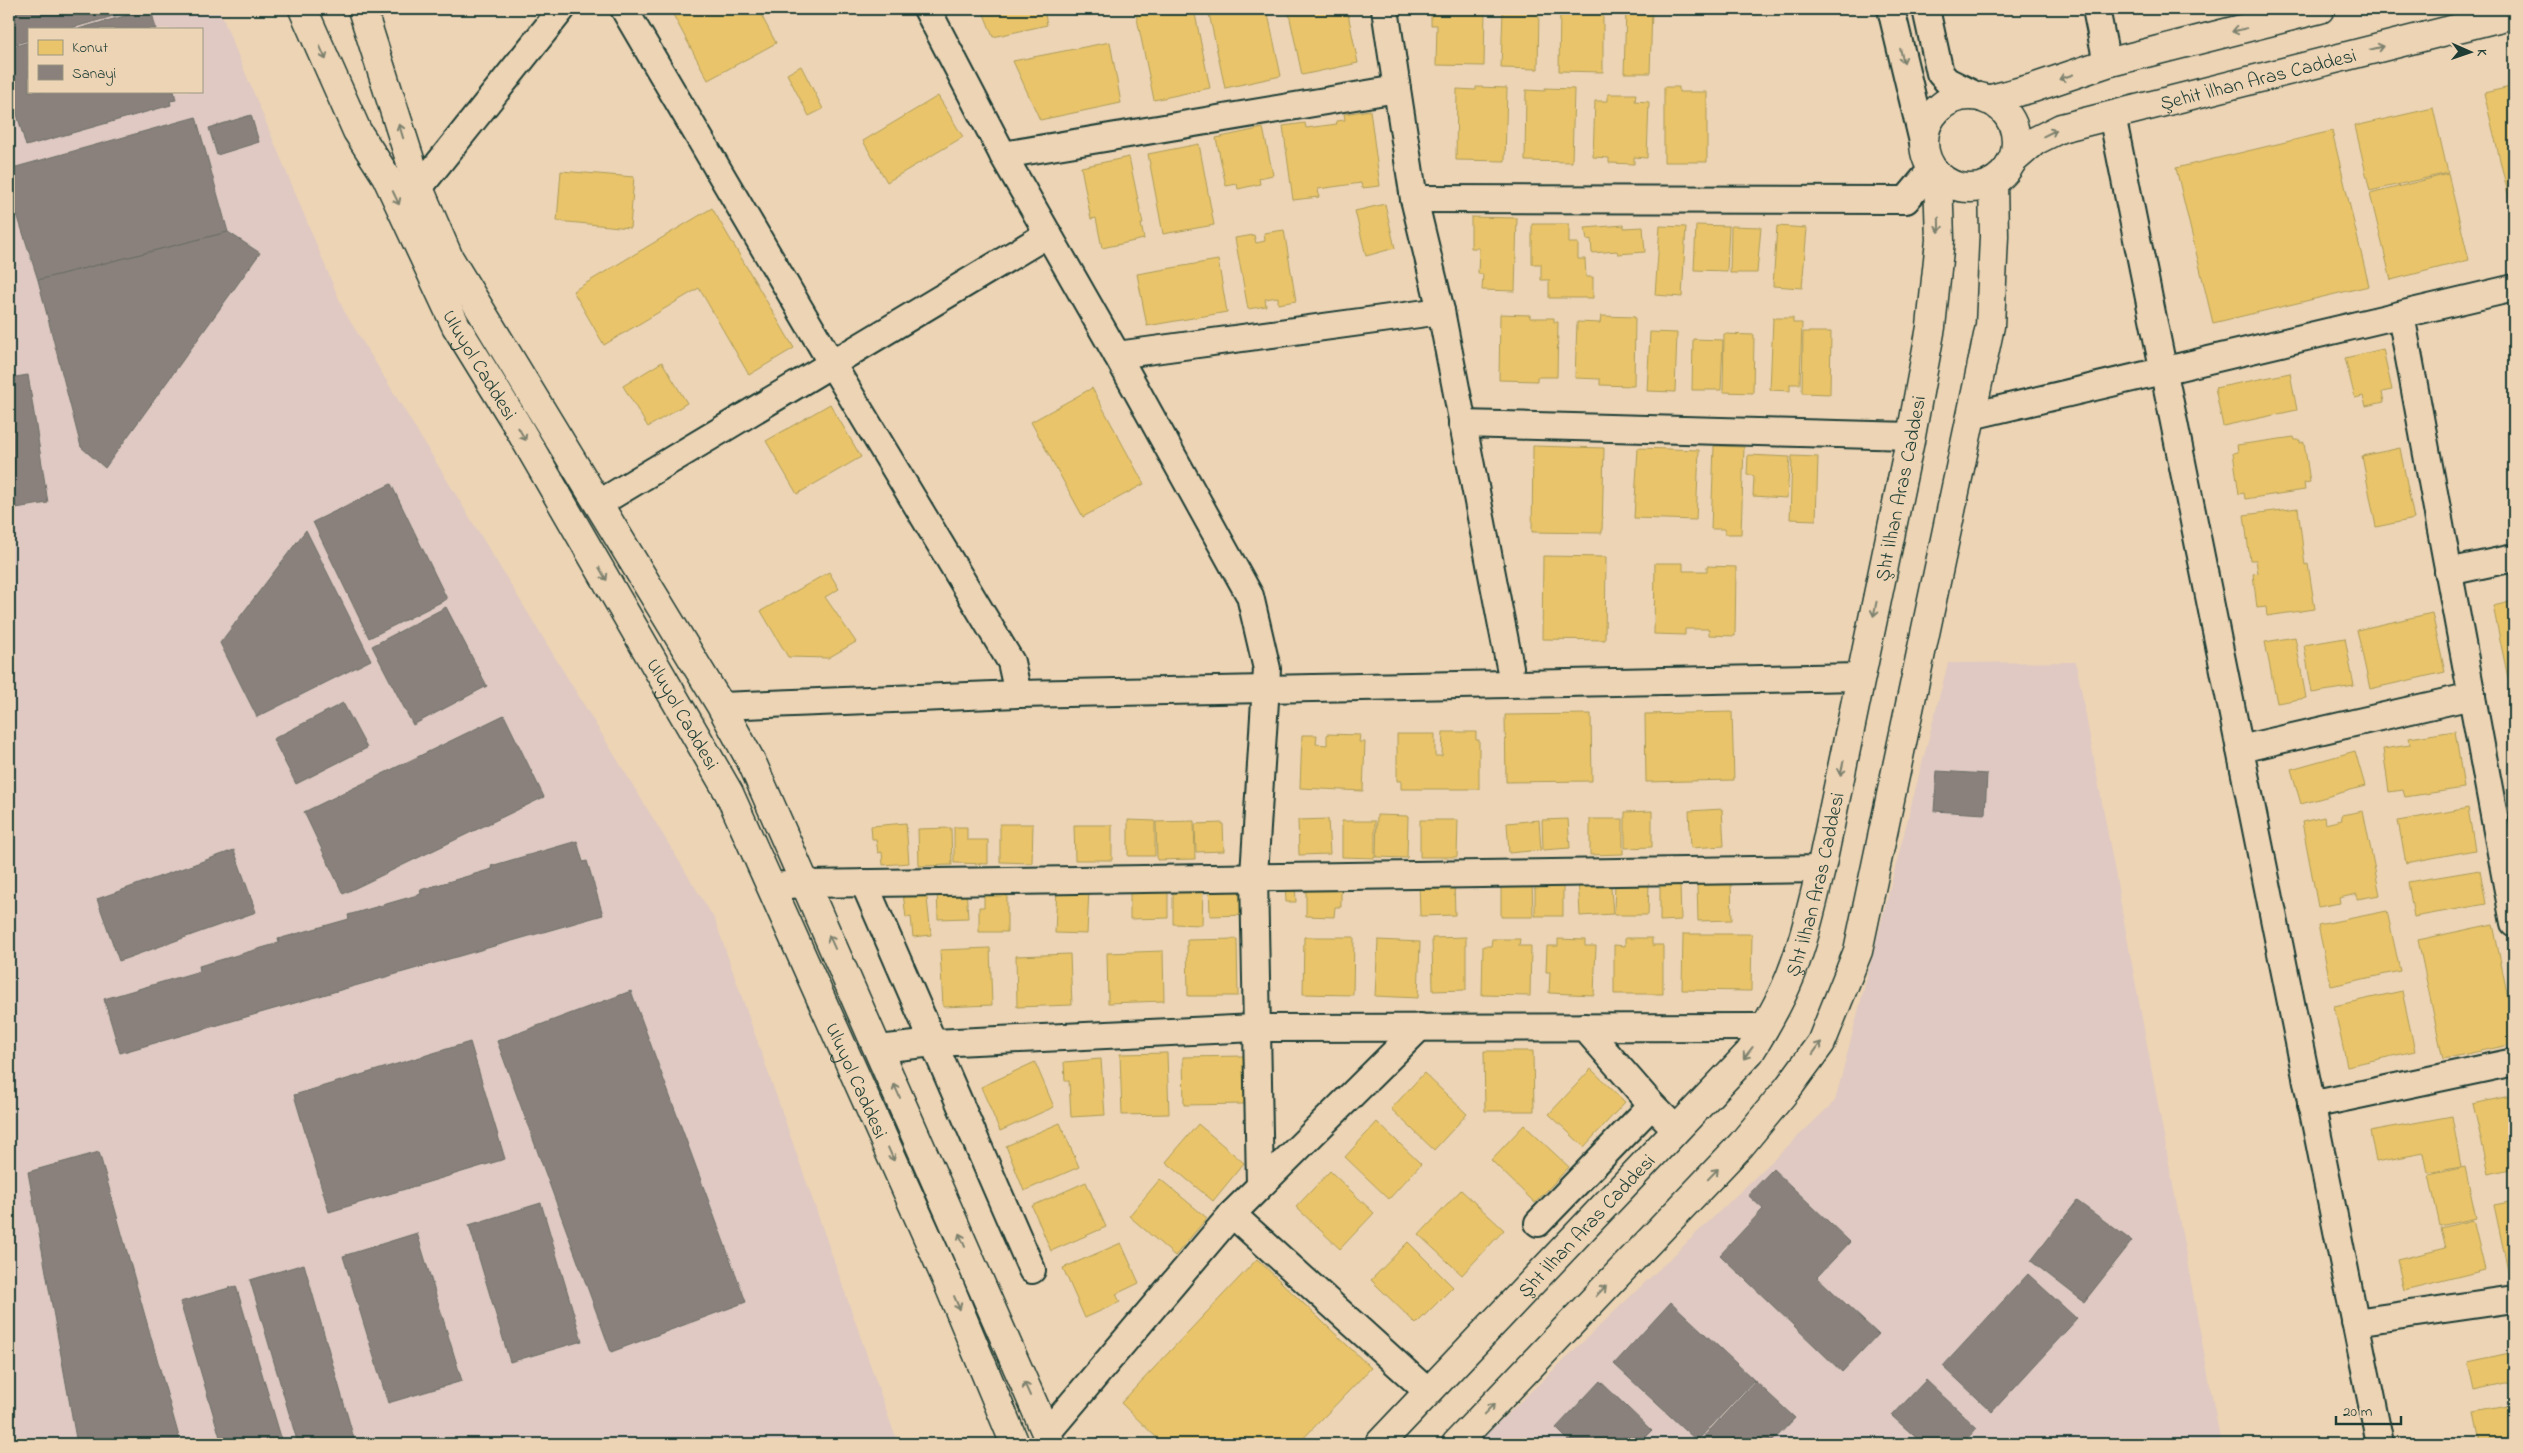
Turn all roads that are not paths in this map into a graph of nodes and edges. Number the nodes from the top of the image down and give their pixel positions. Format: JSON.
{"nodes":[{"id":1,"x":303,"y":9,"type":"edge"},
{"id":2,"x":362,"y":9,"type":"edge"},
{"id":3,"x":562,"y":9,"type":"edge"},
{"id":4,"x":624,"y":9,"type":"edge"},
{"id":5,"x":927,"y":9,"type":"edge"},
{"id":6,"x":1385,"y":9,"type":"edge"},
{"id":7,"x":1891,"y":9,"type":"edge"},
{"id":8,"x":1926,"y":9,"type":"edge"},
{"id":9,"x":2096,"y":9,"type":"edge"},
{"id":10,"x":2320,"y":9,"type":"edge"},
{"id":11,"x":2514,"y":14,"type":"edge"},
{"id":12,"x":2107,"y":64,"type":"junction"},
{"id":13,"x":1398,"y":89,"type":"junction"},
{"id":14,"x":1984,"y":99,"type":"junction"},
{"id":15,"x":2112,"y":115,"type":"junction"},
{"id":16,"x":1003,"y":155,"type":"junction"},
{"id":17,"x":2011,"y":162,"type":"junction"},
{"id":18,"x":1931,"y":163,"type":"junction"},
{"id":19,"x":1993,"y":182,"type":"junction"},
{"id":20,"x":419,"y":188,"type":"junction"},
{"id":21,"x":1414,"y":199,"type":"junction"},
{"id":22,"x":1048,"y":234,"type":"junction"},
{"id":23,"x":415,"y":239,"type":"junction"},
{"id":24,"x":2514,"y":288,"type":"edge"},
{"id":25,"x":1441,"y":311,"type":"junction"},
{"id":26,"x":2401,"y":315,"type":"junction"},
{"id":27,"x":1116,"y":355,"type":"junction"},
{"id":28,"x":832,"y":364,"type":"junction"},
{"id":29,"x":2164,"y":371,"type":"junction"},
{"id":30,"x":1971,"y":416,"type":"junction"},
{"id":31,"x":1462,"y":424,"type":"junction"},
{"id":32,"x":1911,"y":436,"type":"junction"},
{"id":33,"x":598,"y":504,"type":"junction"},
{"id":34,"x":2514,"y":558,"type":"edge"},
{"id":35,"x":2448,"y":572,"type":"junction"},
{"id":36,"x":1510,"y":667,"type":"dead end"},
{"id":37,"x":1860,"y":678,"type":"junction"},
{"id":38,"x":1265,"y":688,"type":"junction"},
{"id":39,"x":1018,"y":694,"type":"junction"},
{"id":40,"x":2472,"y":696,"type":"junction"},
{"id":41,"x":721,"y":706,"type":"junction"},
{"id":42,"x":2240,"y":749,"type":"junction"},
{"id":43,"x":2503,"y":803,"type":"edge"},
{"id":44,"x":1821,"y":869,"type":"junction"},
{"id":45,"x":1254,"y":875,"type":"junction"},
{"id":46,"x":864,"y":883,"type":"junction"},
{"id":47,"x":806,"y":884,"type":"junction"},
{"id":48,"x":771,"y":886,"type":"junction"},
{"id":49,"x":2514,"y":923,"type":"edge"},
{"id":50,"x":1420,"y":1027,"type":"junction"},
{"id":51,"x":1584,"y":1027,"type":"junction"},
{"id":52,"x":1765,"y":1027,"type":"junction"},
{"id":53,"x":1256,"y":1028,"type":"junction"},
{"id":54,"x":934,"y":1043,"type":"junction"},
{"id":55,"x":878,"y":1049,"type":"junction"},
{"id":56,"x":2514,"y":1062,"type":"edge"},
{"id":57,"x":1652,"y":1105,"type":"junction"},
{"id":58,"x":2311,"y":1105,"type":"junction"},
{"id":59,"x":1676,"y":1129,"type":"junction"},
{"id":60,"x":1260,"y":1185,"type":"junction"},
{"id":61,"x":1232,"y":1214,"type":"junction"},
{"id":62,"x":1538,"y":1223,"type":"dead end"},
{"id":63,"x":1032,"y":1270,"type":"dead end"},
{"id":64,"x":2514,"y":1299,"type":"edge"},
{"id":65,"x":2355,"y":1322,"type":"junction"},
{"id":66,"x":1428,"y":1392,"type":"junction"},
{"id":67,"x":1049,"y":1439,"type":"edge"},
{"id":68,"x":1015,"y":1444,"type":"edge"},
{"id":69,"x":1379,"y":1444,"type":"edge"},
{"id":70,"x":1456,"y":1444,"type":"edge"},
{"id":71,"x":2380,"y":1444,"type":"edge"}],
"edges":[{"from":1,"to":23,"type":"main road","name":"Uluyol Caddesi","one_way":true},
{"from":20,"to":2,"type":"main road","name":"Uluyol Caddesi","one_way":true},
{"from":3,"to":20,"type":"street"},
{"from":4,"to":28,"type":"street"},
{"from":5,"to":16,"type":"street"},
{"from":6,"to":13,"type":"street"},
{"from":7,"to":18,"type":"street","one_way":true},
{"from":8,"to":14,"type":"street"},
{"from":9,"to":12,"type":"street"},
{"from":10,"to":12,"type":"main road","one_way":true},
{"from":15,"to":11,"type":"main road","name":"Şehit İlhan Aras Caddesi","one_way":true},
{"from":12,"to":14,"type":"main road","one_way":true},
{"from":13,"to":16,"type":"street"},
{"from":13,"to":21,"type":"street"},
{"from":14,"to":17,"type":"main road"},
{"from":14,"to":18,"type":"main road"},
{"from":17,"to":15,"type":"main road","name":"Şehit İlhan Aras Caddesi","one_way":true},
{"from":15,"to":29,"type":"street"},
{"from":16,"to":22,"type":"street"},
{"from":17,"to":19,"type":"main road"},
{"from":18,"to":19,"type":"main road"},
{"from":18,"to":21,"type":"street"},
{"from":18,"to":32,"type":"main road","name":"Şht İlhan Aras Caddesi","one_way":true},
{"from":19,"to":30,"type":"main road"},
{"from":20,"to":23,"type":"street"},
{"from":20,"to":33,"type":"main road","name":"Uluyol Caddesi"},
{"from":21,"to":25,"type":"street"},
{"from":22,"to":27,"type":"street"},
{"from":22,"to":28,"type":"street"},
{"from":23,"to":48,"type":"main road","name":"Uluyol Caddesi","one_way":true},
{"from":24,"to":26,"type":"street"},
{"from":25,"to":27,"type":"street"},
{"from":25,"to":31,"type":"street"},
{"from":26,"to":29,"type":"street"},
{"from":26,"to":35,"type":"street"},
{"from":27,"to":38,"type":"street"},
{"from":28,"to":33,"type":"street"},
{"from":28,"to":39,"type":"street"},
{"from":29,"to":30,"type":"street"},
{"from":29,"to":42,"type":"street"},
{"from":70,"to":30,"type":"main road","one_way":true},
{"from":31,"to":32,"type":"street"},
{"from":31,"to":36,"type":"street"},
{"from":32,"to":37,"type":"main road","name":"Şht İlhan Aras Caddesi","one_way":true},
{"from":33,"to":41,"type":"main road","name":"Uluyol Caddesi"},
{"from":34,"to":35,"type":"street"},
{"from":35,"to":40,"type":"street"},
{"from":37,"to":38,"type":"street"},
{"from":37,"to":44,"type":"main road","name":"Şht İlhan Aras Caddesi","one_way":true},
{"from":38,"to":39,"type":"street"},
{"from":38,"to":45,"type":"street"},
{"from":39,"to":41,"type":"street"},
{"from":40,"to":42,"type":"street"},
{"from":40,"to":43,"type":"street"},
{"from":41,"to":47,"type":"main road","name":"Uluyol Caddesi"},
{"from":42,"to":58,"type":"street"},
{"from":43,"to":49,"type":"street"},
{"from":44,"to":45,"type":"street"},
{"from":44,"to":52,"type":"main road","name":"Şht İlhan Aras Caddesi"},
{"from":45,"to":46,"type":"street"},
{"from":45,"to":53,"type":"street"},
{"from":46,"to":47,"type":"street"},
{"from":46,"to":54,"type":"street"},
{"from":47,"to":48,"type":"street"},
{"from":55,"to":47,"type":"main road","name":"Uluyol Caddesi","one_way":true},
{"from":48,"to":68,"type":"main road","name":"Uluyol Caddesi","one_way":true},
{"from":50,"to":51,"type":"street"},
{"from":50,"to":53,"type":"street"},
{"from":50,"to":60,"type":"street"},
{"from":51,"to":52,"type":"street"},
{"from":51,"to":57,"type":"street"},
{"from":52,"to":59,"type":"main road","name":"Şht İlhan Aras Caddesi","one_way":true},
{"from":53,"to":54,"type":"street"},
{"from":53,"to":60,"type":"street"},
{"from":54,"to":55,"type":"street"},
{"from":54,"to":63,"type":"street"},
{"from":67,"to":55,"type":"main road","name":"Uluyol Caddesi","one_way":true},
{"from":56,"to":58,"type":"street"},
{"from":57,"to":59,"type":"street"},
{"from":57,"to":62,"type":"street"},
{"from":58,"to":65,"type":"street"},
{"from":59,"to":66,"type":"main road","name":"Şht İlhan Aras Caddesi"},
{"from":60,"to":61,"type":"street"},
{"from":61,"to":66,"type":"street"},
{"from":61,"to":67,"type":"street"},
{"from":64,"to":65,"type":"street"},
{"from":65,"to":71,"type":"street"},
{"from":66,"to":69,"type":"main road","name":"Şht İlhan Aras Caddesi"}]}
